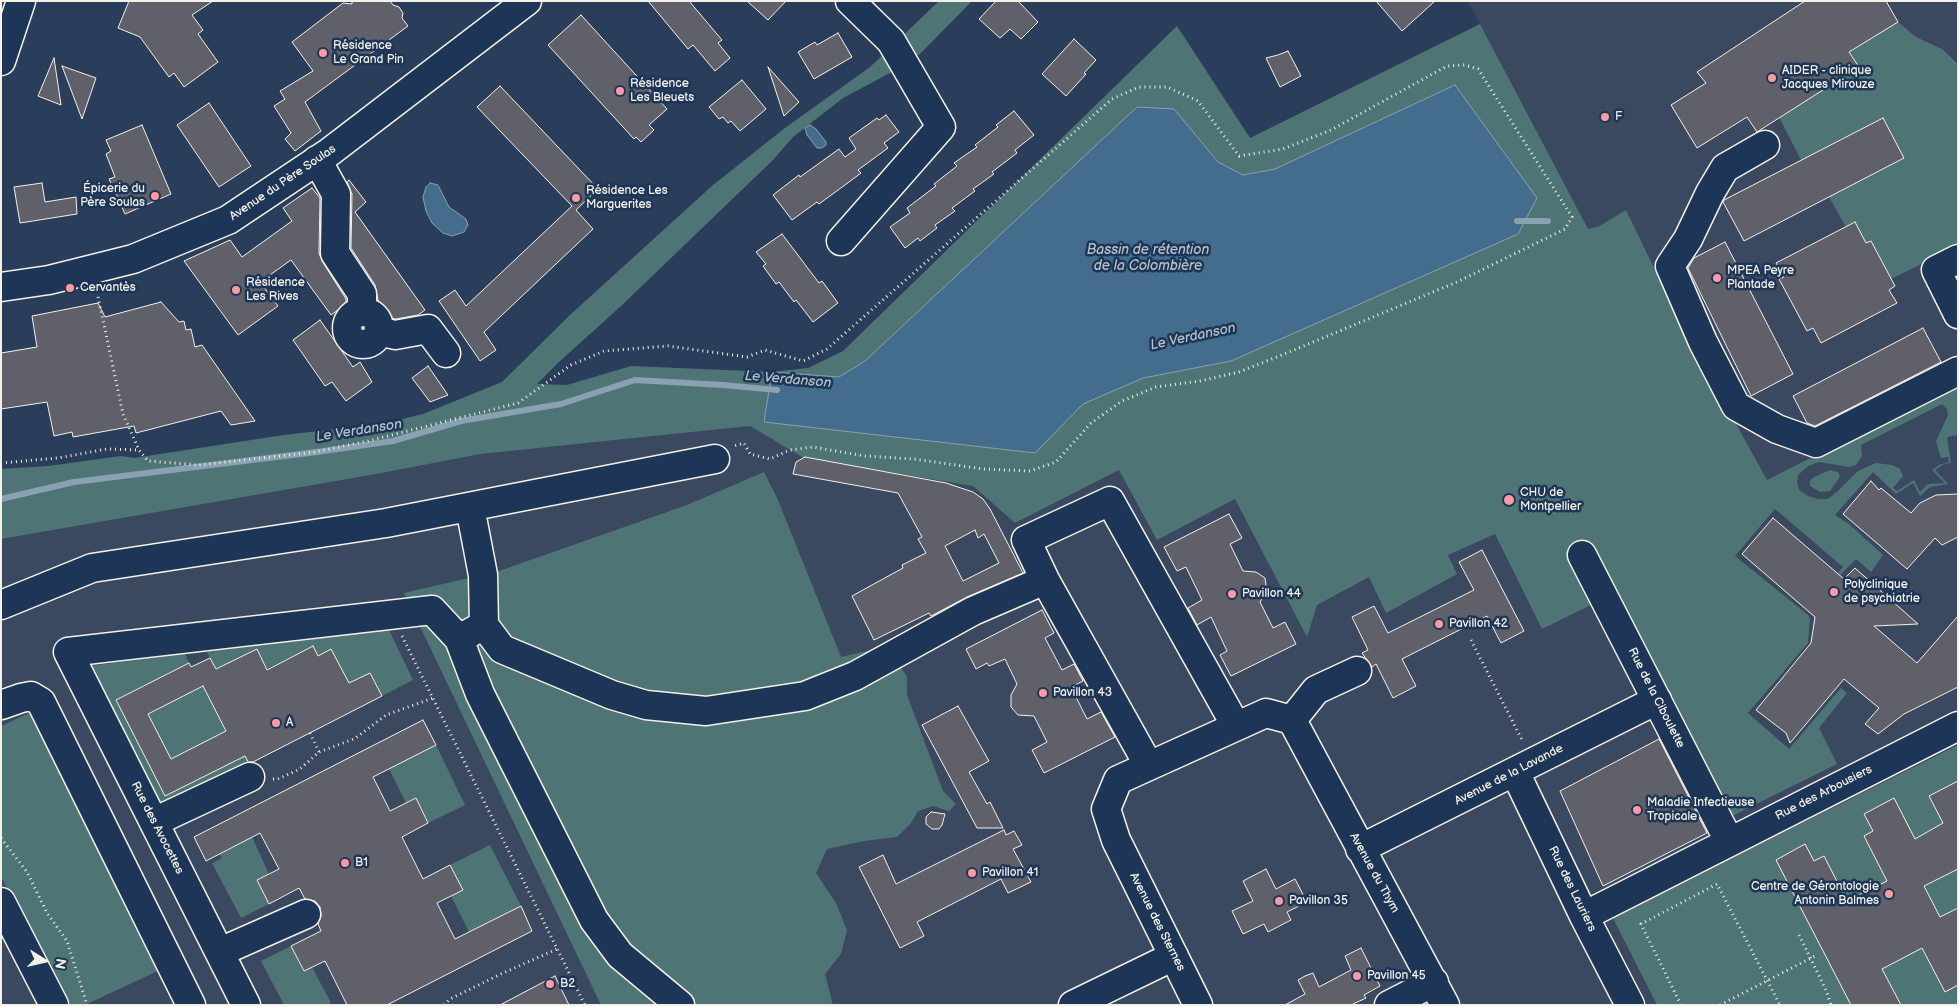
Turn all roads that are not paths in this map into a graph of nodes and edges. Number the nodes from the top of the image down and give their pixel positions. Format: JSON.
{"nodes":[{"id":1,"x":21,"y":1,"type":"edge"},
{"id":2,"x":527,"y":1,"type":"edge"},
{"id":3,"x":850,"y":1,"type":"edge"},
{"id":4,"x":1,"y":61,"type":"edge"},
{"id":5,"x":1765,"y":144,"type":"dead end"},
{"id":6,"x":317,"y":160,"type":"junction"},
{"id":7,"x":841,"y":241,"type":"dead end"},
{"id":8,"x":1958,"y":258,"type":"edge"},
{"id":9,"x":1,"y":287,"type":"edge"},
{"id":10,"x":1958,"y":314,"type":"edge"},
{"id":11,"x":446,"y":353,"type":"dead end"},
{"id":12,"x":1958,"y":371,"type":"edge"},
{"id":13,"x":715,"y":459,"type":"road end"},
{"id":14,"x":470,"y":507,"type":"junction"},
{"id":15,"x":1582,"y":555,"type":"dead end"},
{"id":16,"x":1045,"y":580,"type":"junction"},
{"id":17,"x":1,"y":605,"type":"edge"},
{"id":18,"x":484,"y":625,"type":"junction"},
{"id":19,"x":459,"y":639,"type":"junction"},
{"id":20,"x":1357,"y":671,"type":"dead end"},
{"id":21,"x":1657,"y":700,"type":"junction"},
{"id":22,"x":1,"y":705,"type":"edge"},
{"id":23,"x":1236,"y":726,"type":"junction"},
{"id":24,"x":1958,"y":726,"type":"edge"},
{"id":25,"x":1298,"y":731,"type":"junction"},
{"id":26,"x":1149,"y":766,"type":"junction"},
{"id":27,"x":1524,"y":767,"type":"junction"},
{"id":28,"x":250,"y":777,"type":"road end"},
{"id":29,"x":154,"y":822,"type":"junction"},
{"id":30,"x":1730,"y":841,"type":"junction"},
{"id":31,"x":1360,"y":849,"type":"junction"},
{"id":32,"x":4,"y":913,"type":"edge"},
{"id":33,"x":306,"y":914,"type":"dead end"},
{"id":34,"x":1584,"y":916,"type":"junction"},
{"id":35,"x":220,"y":952,"type":"junction"},
{"id":36,"x":1174,"y":956,"type":"junction"},
{"id":37,"x":1440,"y":993,"type":"edge"},
{"id":38,"x":54,"y":1005,"type":"edge"},
{"id":39,"x":191,"y":1005,"type":"edge"},
{"id":40,"x":246,"y":1005,"type":"edge"},
{"id":41,"x":680,"y":1005,"type":"edge"},
{"id":42,"x":1073,"y":1005,"type":"edge"},
{"id":43,"x":1198,"y":1005,"type":"edge"},
{"id":44,"x":1389,"y":1005,"type":"edge"},
{"id":45,"x":1630,"y":1005,"type":"edge"}],
"edges":[{"from":1,"to":4,"type":"main road"},
{"from":2,"to":6,"type":"main road","name":"Avenue du Père Soulas"},
{"from":3,"to":7,"type":"main road"},
{"from":5,"to":12,"type":"main road"},
{"from":6,"to":9,"type":"main road","name":"Avenue du Père Soulas"},
{"from":6,"to":11,"type":"main road"},
{"from":8,"to":10,"type":"main road"},
{"from":13,"to":14,"type":"main road"},
{"from":14,"to":17,"type":"main road"},
{"from":14,"to":18,"type":"main road"},
{"from":15,"to":21,"type":"main road","name":"Rue de la Ciboulette"},
{"from":16,"to":18,"type":"main road"},
{"from":16,"to":23,"type":"main road"},
{"from":16,"to":26,"type":"main road"},
{"from":18,"to":19,"type":"main road"},
{"from":19,"to":29,"type":"main road","name":"Rue des Avocettes"},
{"from":19,"to":41,"type":"main road"},
{"from":20,"to":25,"type":"main road"},
{"from":21,"to":27,"type":"main road","name":"Avenue de la Lavande"},
{"from":21,"to":30,"type":"main road","name":"Rue de la Ciboulette"},
{"from":22,"to":39,"type":"main road"},
{"from":23,"to":25,"type":"main road","name":"Avenue des Sternes"},
{"from":23,"to":26,"type":"main road","name":"Avenue des Sternes"},
{"from":24,"to":30,"type":"main road","name":"Rue des Arbousiers"},
{"from":25,"to":31,"type":"main road","name":"Avenue du Thym"},
{"from":26,"to":36,"type":"main road","name":"Avenue des Sternes"},
{"from":27,"to":31,"type":"main road","name":"Avenue de la Lavande"},
{"from":27,"to":34,"type":"main road","name":"Rue des Lauriers"},
{"from":28,"to":29,"type":"main road"},
{"from":29,"to":35,"type":"main road","name":"Rue des Avocettes"},
{"from":30,"to":34,"type":"main road","name":"Rue des Arbousiers"},
{"from":31,"to":37,"type":"main road","name":"Avenue du Thym"},
{"from":32,"to":38,"type":"main road"},
{"from":33,"to":35,"type":"main road"},
{"from":34,"to":45,"type":"main road","name":"Rue des Lauriers"},
{"from":35,"to":40,"type":"main road","name":"Rue des Avocettes"},
{"from":36,"to":42,"type":"main road"},
{"from":36,"to":43,"type":"main road","name":"Avenue des Sternes"},
{"from":37,"to":44,"type":"main road"}]}
